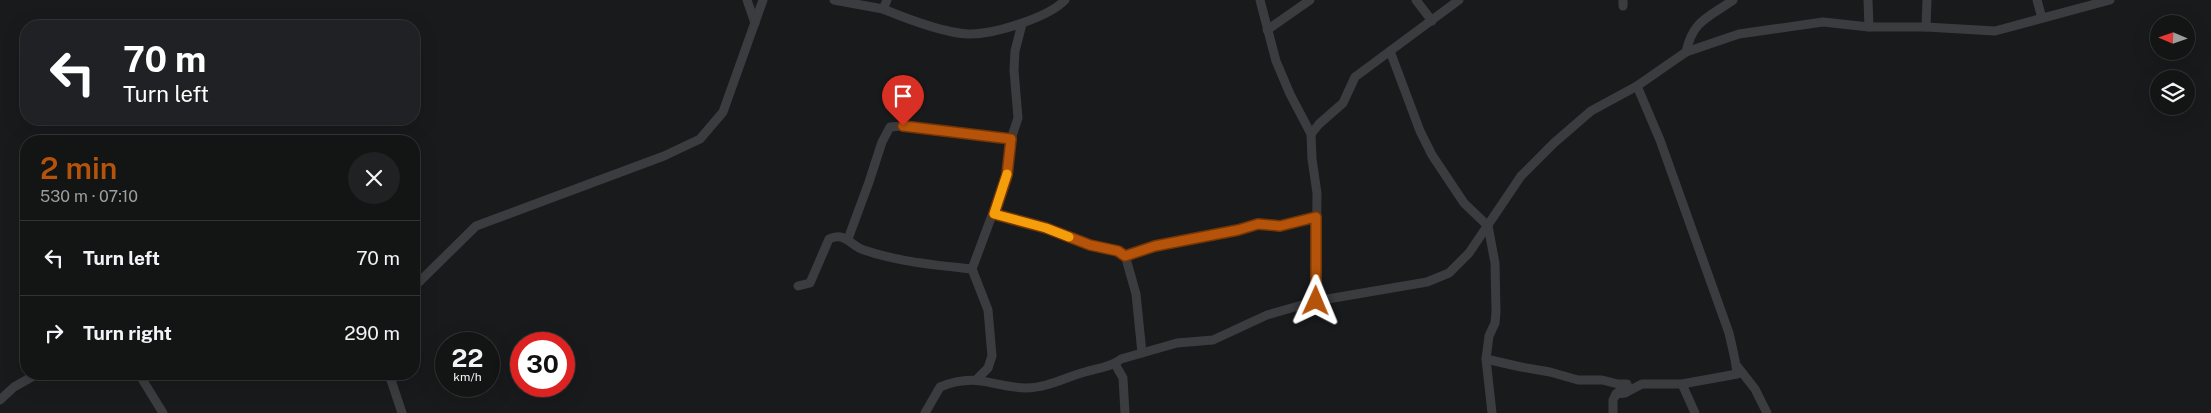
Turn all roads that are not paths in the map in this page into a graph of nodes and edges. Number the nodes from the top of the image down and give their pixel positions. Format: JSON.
{"nodes":[{"id":1,"x":747,"y":0,"type":"edge"},
{"id":2,"x":763,"y":0,"type":"edge"},
{"id":3,"x":834,"y":0,"type":"edge"},
{"id":4,"x":887,"y":0,"type":"edge"},
{"id":5,"x":1065,"y":0,"type":"edge"},
{"id":6,"x":1260,"y":0,"type":"edge"},
{"id":7,"x":1310,"y":0,"type":"edge"},
{"id":8,"x":1416,"y":0,"type":"edge"},
{"id":9,"x":1459,"y":0,"type":"edge"},
{"id":10,"x":1733,"y":0,"type":"edge"},
{"id":11,"x":1868,"y":0,"type":"edge"},
{"id":12,"x":1927,"y":0,"type":"edge"},
{"id":13,"x":2037,"y":0,"type":"edge"},
{"id":14,"x":2110,"y":0,"type":"edge"},
{"id":15,"x":883,"y":10,"type":"junction"},
{"id":16,"x":2042,"y":18,"type":"junction"},
{"id":17,"x":1432,"y":21,"type":"junction"},
{"id":18,"x":755,"y":23,"type":"junction"},
{"id":19,"x":1022,"y":24,"type":"junction"},
{"id":20,"x":1870,"y":27,"type":"junction"},
{"id":21,"x":1926,"y":27,"type":"junction"},
{"id":22,"x":1267,"y":30,"type":"junction"},
{"id":23,"x":1390,"y":51,"type":"junction"},
{"id":24,"x":1686,"y":52,"type":"junction"},
{"id":25,"x":1637,"y":86,"type":"junction"},
{"id":26,"x":1311,"y":134,"type":"junction"},
{"id":27,"x":1011,"y":139,"type":"junction"},
{"id":28,"x":994,"y":214,"type":"junction"},
{"id":29,"x":1316,"y":217,"type":"junction"},
{"id":30,"x":1488,"y":226,"type":"junction"},
{"id":31,"x":848,"y":239,"type":"junction"},
{"id":32,"x":1125,"y":256,"type":"junction"},
{"id":33,"x":972,"y":269,"type":"junction"},
{"id":34,"x":420,"y":280,"type":"edge"},
{"id":35,"x":798,"y":286,"type":"dead end"},
{"id":36,"x":1316,"y":301,"type":"junction"},
{"id":37,"x":1142,"y":353,"type":"junction"},
{"id":38,"x":1486,"y":358,"type":"junction"},
{"id":39,"x":1115,"y":364,"type":"junction"},
{"id":40,"x":1737,"y":366,"type":"junction"},
{"id":41,"x":977,"y":379,"type":"junction"},
{"id":42,"x":26,"y":380,"type":"edge"},
{"id":43,"x":143,"y":380,"type":"edge"},
{"id":44,"x":391,"y":380,"type":"edge"},
{"id":45,"x":1682,"y":384,"type":"junction"},
{"id":46,"x":1616,"y":394,"type":"junction"},
{"id":47,"x":0,"y":400,"type":"edge"},
{"id":48,"x":163,"y":413,"type":"edge"},
{"id":49,"x":402,"y":413,"type":"edge"},
{"id":50,"x":925,"y":413,"type":"edge"},
{"id":51,"x":1125,"y":413,"type":"edge"},
{"id":52,"x":1492,"y":413,"type":"edge"},
{"id":53,"x":1613,"y":413,"type":"edge"},
{"id":54,"x":1696,"y":413,"type":"edge"},
{"id":55,"x":1766,"y":413,"type":"edge"}],
"edges":[{"from":1,"to":18,"type":"street"},
{"from":2,"to":18,"type":"street"},
{"from":3,"to":15,"type":"street"},
{"from":4,"to":15,"type":"street"},
{"from":5,"to":19,"type":"street"},
{"from":6,"to":22,"type":"street"},
{"from":7,"to":22,"type":"street"},
{"from":8,"to":17,"type":"street"},
{"from":9,"to":17,"type":"street"},
{"from":10,"to":24,"type":"street"},
{"from":11,"to":20,"type":"street"},
{"from":12,"to":21,"type":"street"},
{"from":13,"to":16,"type":"street"},
{"from":14,"to":16,"type":"street"},
{"from":15,"to":19,"type":"street"},
{"from":16,"to":21,"type":"street"},
{"from":17,"to":23,"type":"street"},
{"from":18,"to":34,"type":"street"},
{"from":19,"to":27,"type":"street"},
{"from":20,"to":21,"type":"street"},
{"from":20,"to":24,"type":"street"},
{"from":22,"to":26,"type":"street"},
{"from":23,"to":26,"type":"street"},
{"from":23,"to":30,"type":"street"},
{"from":24,"to":25,"type":"street"},
{"from":25,"to":30,"type":"street"},
{"from":25,"to":40,"type":"street"},
{"from":26,"to":29,"type":"street"},
{"from":27,"to":28,"type":"street"},
{"from":27,"to":31,"type":"street"},
{"from":28,"to":32,"type":"street"},
{"from":28,"to":33,"type":"street"},
{"from":29,"to":32,"type":"street"},
{"from":29,"to":36,"type":"street"},
{"from":30,"to":36,"type":"street"},
{"from":30,"to":38,"type":"street"},
{"from":31,"to":33,"type":"street"},
{"from":31,"to":35,"type":"street"},
{"from":32,"to":37,"type":"street"},
{"from":33,"to":41,"type":"street"},
{"from":36,"to":37,"type":"street"},
{"from":37,"to":39,"type":"street"},
{"from":38,"to":46,"type":"street"},
{"from":38,"to":52,"type":"street"},
{"from":39,"to":41,"type":"street"},
{"from":39,"to":51,"type":"street"},
{"from":40,"to":45,"type":"street"},
{"from":40,"to":55,"type":"street"},
{"from":41,"to":50,"type":"street"},
{"from":42,"to":47,"type":"street"},
{"from":43,"to":48,"type":"street"},
{"from":44,"to":49,"type":"street"},
{"from":45,"to":46,"type":"street"},
{"from":45,"to":54,"type":"street"},
{"from":46,"to":53,"type":"street"}]}
